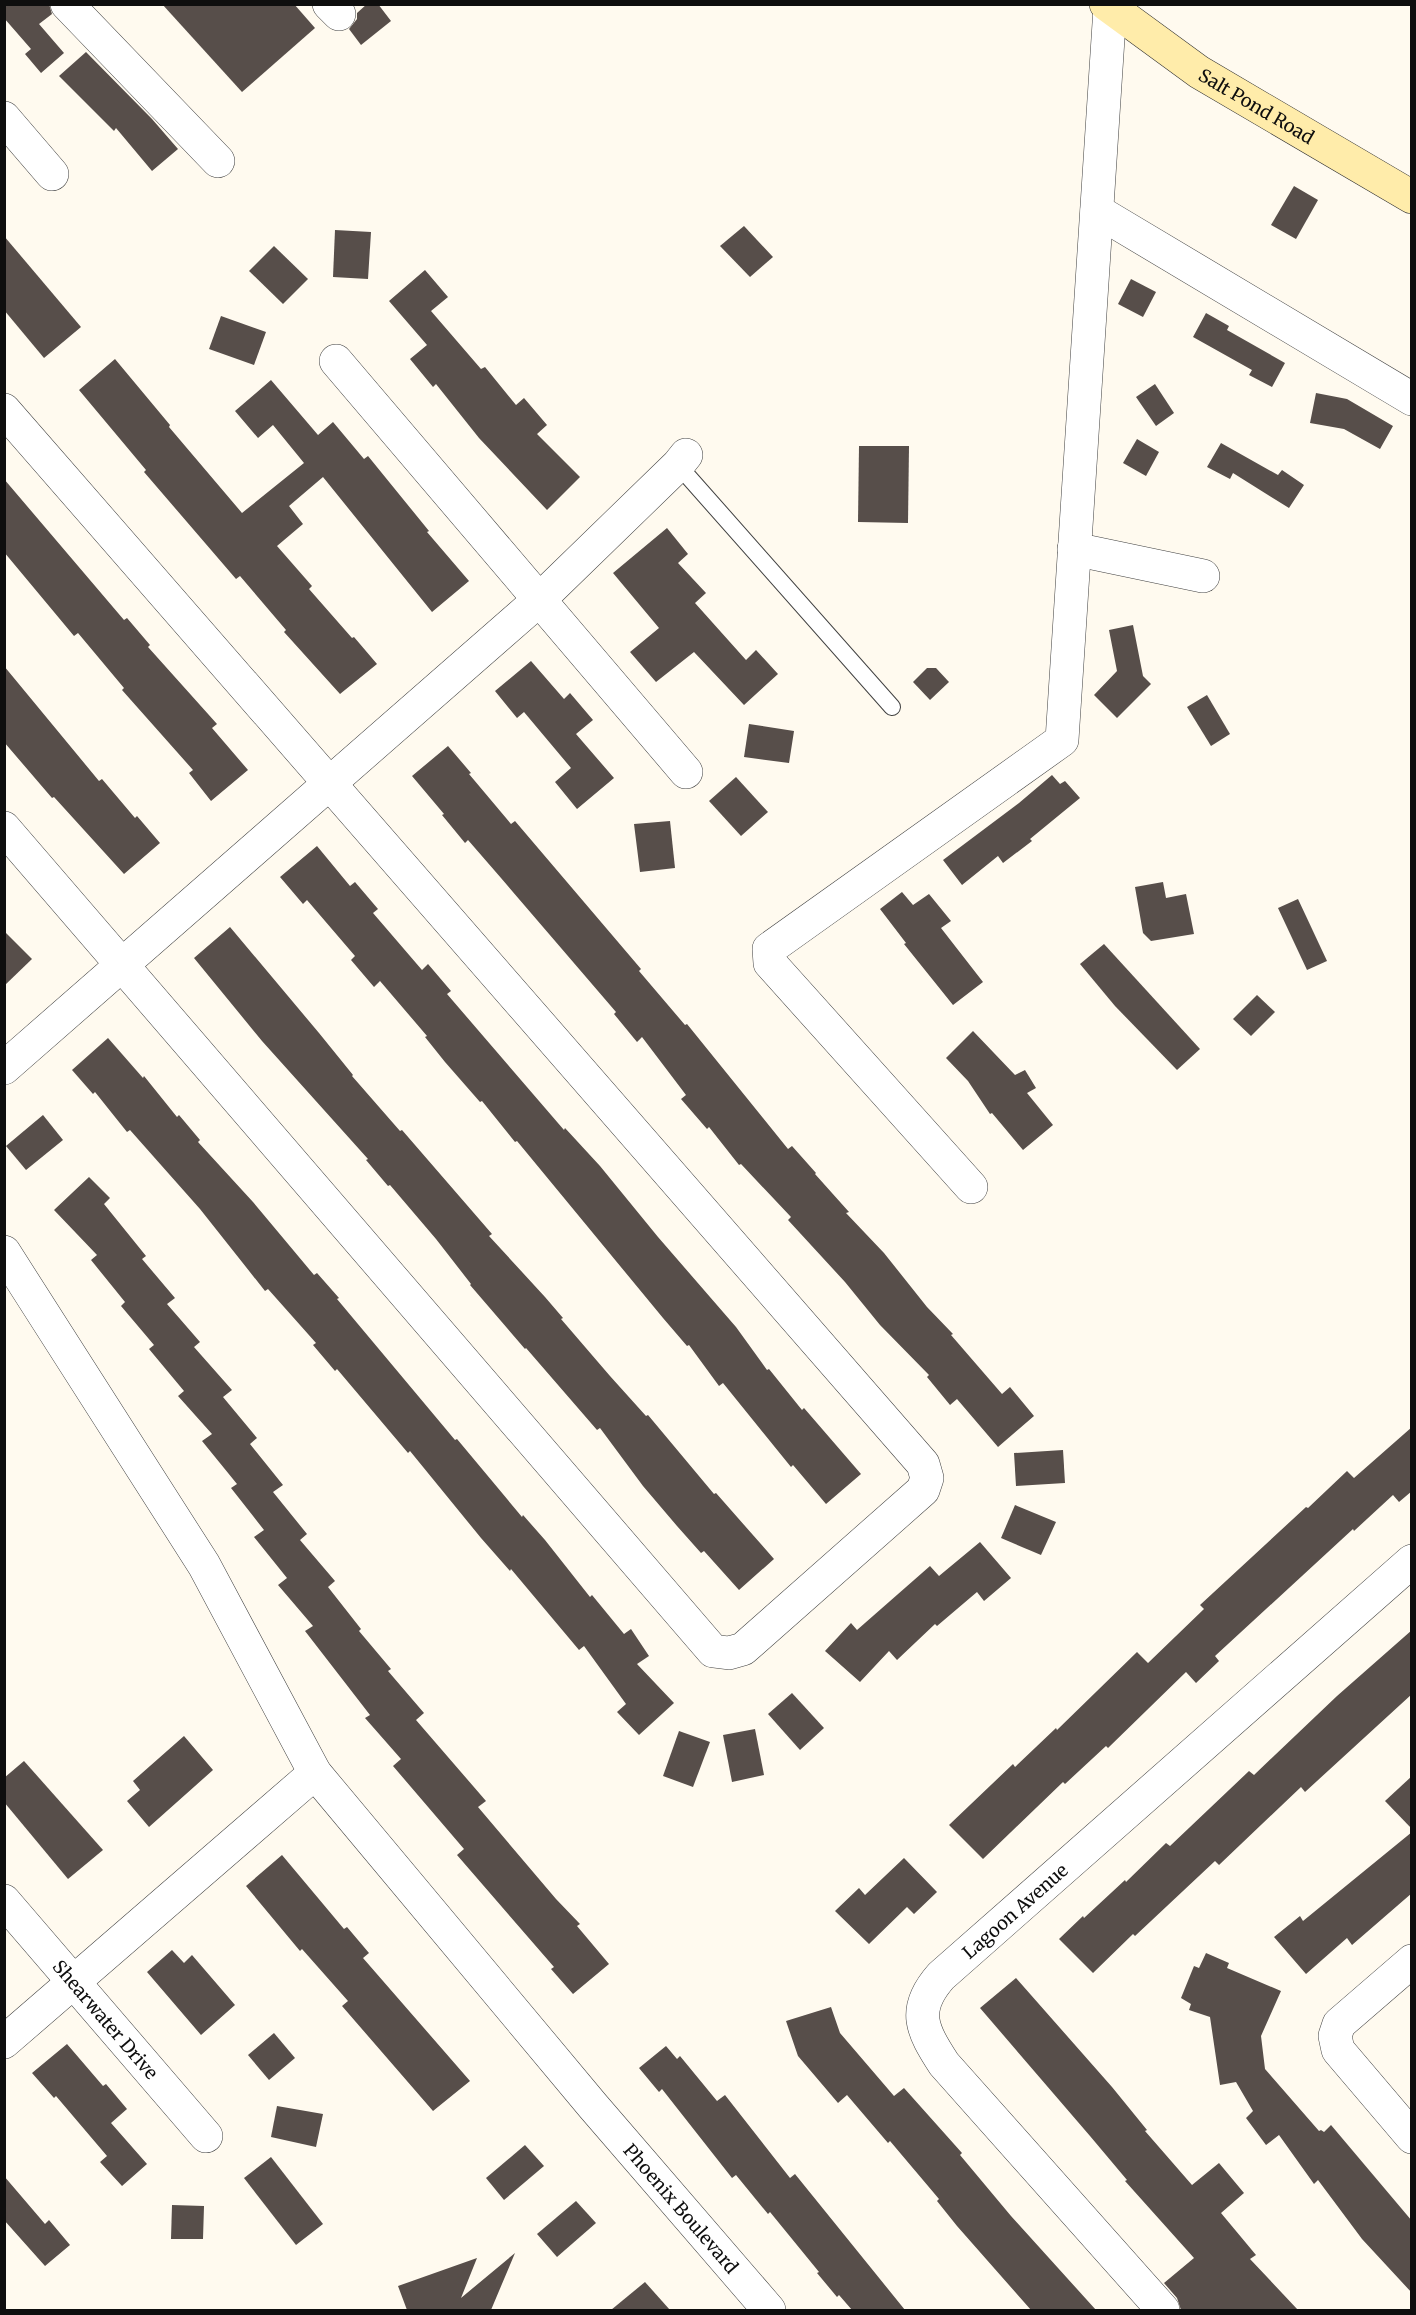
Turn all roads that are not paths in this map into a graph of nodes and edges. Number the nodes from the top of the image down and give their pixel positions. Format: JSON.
{"nodes":[{"id":1,"x":67,"y":4,"type":"edge"},
{"id":2,"x":1108,"y":6,"type":"edge"},
{"id":3,"x":4,"y":118,"type":"edge"},
{"id":4,"x":218,"y":161,"type":"dead end"},
{"id":5,"x":52,"y":174,"type":"dead end"},
{"id":6,"x":1412,"y":197,"type":"edge"},
{"id":7,"x":1097,"y":211,"type":"junction"},
{"id":8,"x":336,"y":361,"type":"dead end"},
{"id":9,"x":1412,"y":399,"type":"edge"},
{"id":10,"x":4,"y":410,"type":"edge"},
{"id":11,"x":682,"y":460,"type":"joint"},
{"id":12,"x":1074,"y":549,"type":"junction"},
{"id":13,"x":1203,"y":576,"type":"dead end"},
{"id":14,"x":539,"y":600,"type":"junction"},
{"id":15,"x":892,"y":706,"type":"dead end"},
{"id":16,"x":686,"y":772,"type":"dead end"},
{"id":17,"x":330,"y":784,"type":"junction"},
{"id":18,"x":4,"y":828,"type":"edge"},
{"id":19,"x":122,"y":965,"type":"junction"},
{"id":20,"x":4,"y":1068,"type":"edge"},
{"id":21,"x":971,"y":1187,"type":"dead end"},
{"id":22,"x":4,"y":1252,"type":"edge"},
{"id":23,"x":1412,"y":1561,"type":"edge"},
{"id":24,"x":315,"y":1773,"type":"junction"},
{"id":25,"x":4,"y":1901,"type":"edge"},
{"id":26,"x":1412,"y":1961,"type":"edge"},
{"id":27,"x":74,"y":1982,"type":"junction"},
{"id":28,"x":4,"y":2042,"type":"edge"},
{"id":29,"x":206,"y":2136,"type":"dead end"},
{"id":30,"x":1412,"y":2137,"type":"edge"},
{"id":31,"x":769,"y":2310,"type":"edge"},
{"id":32,"x":1163,"y":2310,"type":"edge"}],
"edges":[{"from":1,"to":4,"type":"street"},
{"from":2,"to":6,"type":"street","name":"Salt Pond Road"},
{"from":2,"to":7,"type":"street"},
{"from":3,"to":5,"type":"street"},
{"from":7,"to":9,"type":"street"},
{"from":7,"to":12,"type":"street"},
{"from":8,"to":14,"type":"street"},
{"from":10,"to":17,"type":"street"},
{"from":11,"to":14,"type":"street"},
{"from":11,"to":15,"type":"lane"},
{"from":12,"to":13,"type":"street"},
{"from":12,"to":21,"type":"street"},
{"from":14,"to":16,"type":"street"},
{"from":14,"to":17,"type":"street"},
{"from":17,"to":19,"type":"street"},
{"from":17,"to":19,"type":"street"},
{"from":18,"to":19,"type":"street"},
{"from":19,"to":20,"type":"street"},
{"from":22,"to":24,"type":"street","name":"Phoenix Boulevard"},
{"from":23,"to":32,"type":"street","name":"Lagoon Avenue"},
{"from":24,"to":27,"type":"street"},
{"from":24,"to":31,"type":"street","name":"Phoenix Boulevard"},
{"from":25,"to":27,"type":"street","name":"Shearwater Drive"},
{"from":26,"to":30,"type":"street"},
{"from":27,"to":28,"type":"street"},
{"from":27,"to":29,"type":"street","name":"Shearwater Drive"}]}
